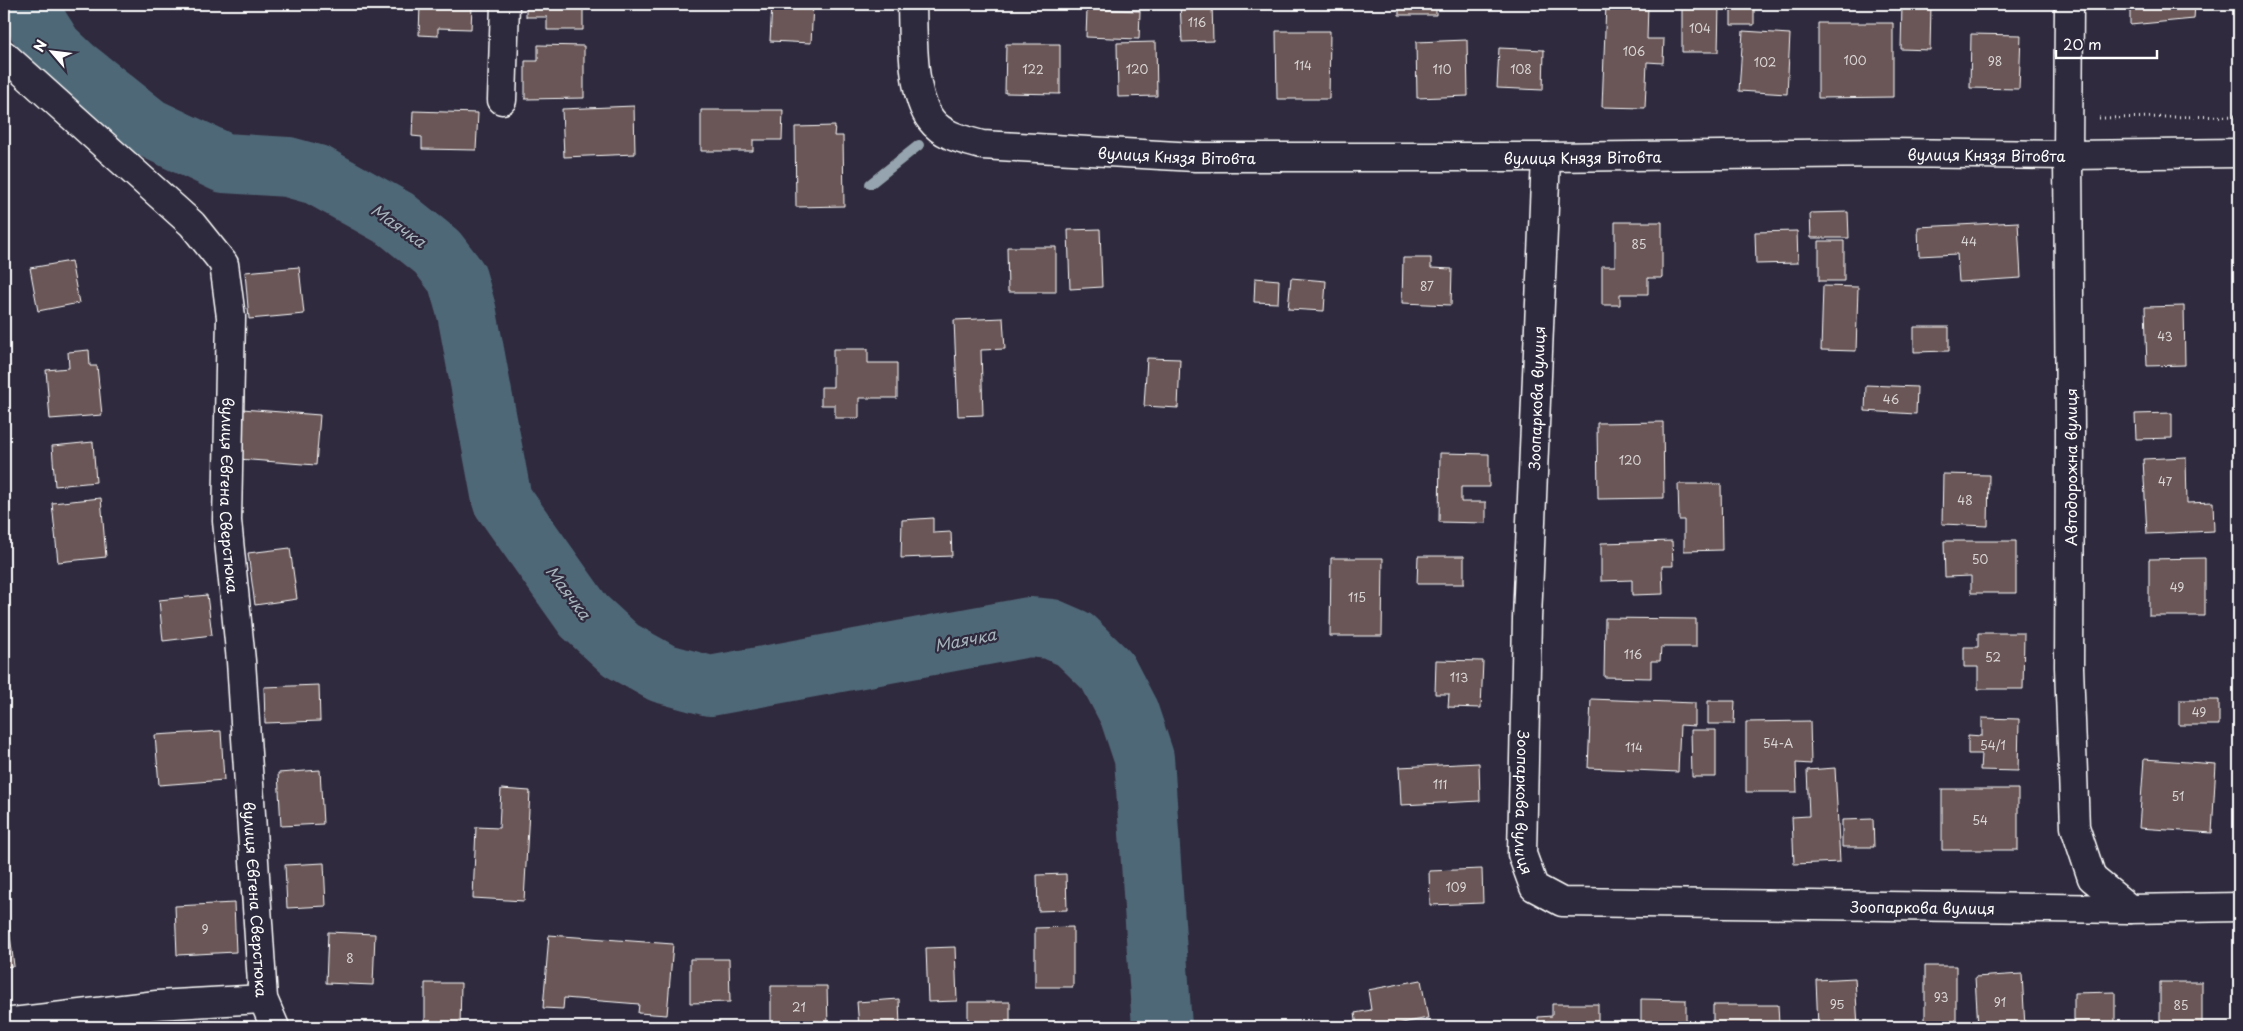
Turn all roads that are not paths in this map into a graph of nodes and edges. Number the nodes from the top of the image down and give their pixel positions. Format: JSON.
{"nodes":[{"id":1,"x":505,"y":4,"type":"edge"},
{"id":2,"x":912,"y":4,"type":"edge"},
{"id":3,"x":2069,"y":4,"type":"edge"},
{"id":4,"x":4,"y":55,"type":"edge"},
{"id":5,"x":502,"y":100,"type":"dead end"},
{"id":6,"x":2239,"y":153,"type":"edge"},
{"id":7,"x":2068,"y":155,"type":"junction"},
{"id":8,"x":1546,"y":157,"type":"junction"},
{"id":9,"x":2239,"y":907,"type":"edge"},
{"id":10,"x":2130,"y":909,"type":"junction"},
{"id":11,"x":263,"y":999,"type":"junction"},
{"id":12,"x":4,"y":1023,"type":"edge"},
{"id":13,"x":275,"y":1027,"type":"edge"}],
"edges":[{"from":1,"to":5,"type":"street"},
{"from":2,"to":8,"type":"street","name":"вулиця Князя Вітовта"},
{"from":3,"to":7,"type":"street","name":"Автодорожна вулиця"},
{"from":4,"to":11,"type":"street","name":"вулиця Євгена Сверстюка"},
{"from":6,"to":7,"type":"street","name":"вулиця Князя Вітовта"},
{"from":7,"to":8,"type":"street","name":"вулиця Князя Вітовта"},
{"from":7,"to":10,"type":"street","name":"Автодорожна вулиця"},
{"from":8,"to":10,"type":"street","name":"Зоопаркова вулиця"},
{"from":9,"to":10,"type":"street","name":"Зоопаркова вулиця"},
{"from":11,"to":12,"type":"street"},
{"from":11,"to":13,"type":"street","name":"вулиця Євгена Сверстюка"}]}
